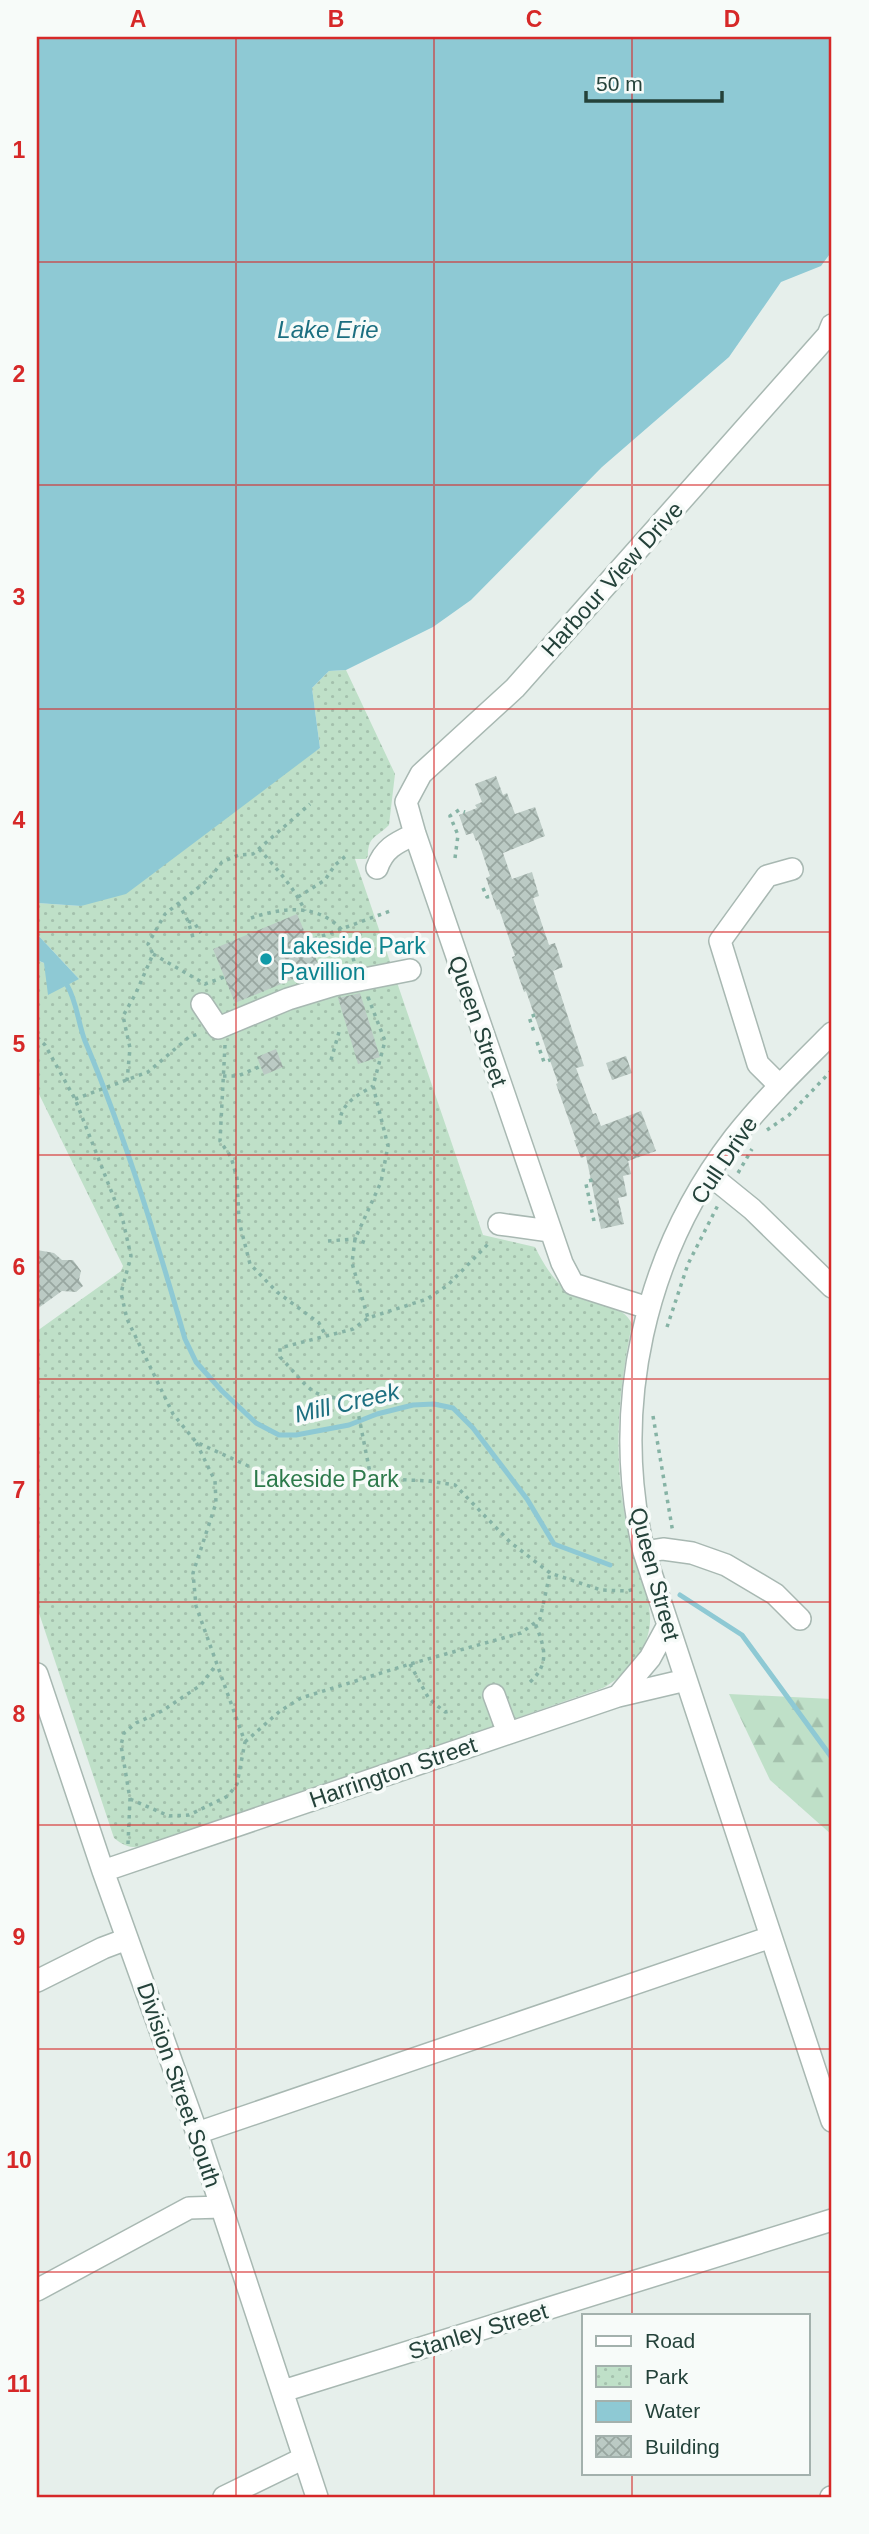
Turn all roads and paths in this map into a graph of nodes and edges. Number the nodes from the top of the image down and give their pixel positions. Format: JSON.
{"nodes":[{"id":1,"x":832,"y":324,"type":"edge"},
{"id":2,"x":310,"y":804,"type":"dead end"},
{"id":3,"x":466,"y":812,"type":"dead end"},
{"id":4,"x":415,"y":834,"type":"junction"},
{"id":5,"x":259,"y":849,"type":"junction"},
{"id":6,"x":348,"y":854,"type":"dead end"},
{"id":7,"x":455,"y":858,"type":"dead end"},
{"id":8,"x":377,"y":868,"type":"dead end"},
{"id":9,"x":792,"y":869,"type":"dead end"},
{"id":10,"x":483,"y":888,"type":"dead end"},
{"id":11,"x":492,"y":896,"type":"dead end"},
{"id":12,"x":299,"y":897,"type":"junction"},
{"id":13,"x":178,"y":903,"type":"junction"},
{"id":14,"x":304,"y":911,"type":"junction"},
{"id":15,"x":390,"y":911,"type":"dead end"},
{"id":16,"x":251,"y":918,"type":"dead end"},
{"id":17,"x":188,"y":921,"type":"junction"},
{"id":18,"x":341,"y":929,"type":"junction"},
{"id":19,"x":201,"y":933,"type":"dead end"},
{"id":20,"x":314,"y":939,"type":"dead end"},
{"id":21,"x":194,"y":941,"type":"dead end"},
{"id":22,"x":153,"y":954,"type":"junction"},
{"id":23,"x":411,"y":970,"type":"dead end"},
{"id":24,"x":224,"y":977,"type":"dead end"},
{"id":25,"x":360,"y":979,"type":"junction"},
{"id":26,"x":202,"y":1004,"type":"dead end"},
{"id":27,"x":535,"y":1016,"type":"dead end"},
{"id":28,"x":218,"y":1028,"type":"junction"},
{"id":29,"x":339,"y":1031,"type":"dead end"},
{"id":30,"x":832,"y":1033,"type":"edge"},
{"id":31,"x":535,"y":1035,"type":"dead end"},
{"id":32,"x":37,"y":1037,"type":"edge"},
{"id":33,"x":537,"y":1042,"type":"dead end"},
{"id":34,"x":331,"y":1060,"type":"dead end"},
{"id":35,"x":550,"y":1060,"type":"dead end"},
{"id":36,"x":261,"y":1066,"type":"dead end"},
{"id":37,"x":832,"y":1070,"type":"edge"},
{"id":38,"x":223,"y":1076,"type":"junction"},
{"id":39,"x":127,"y":1082,"type":"junction"},
{"id":40,"x":779,"y":1085,"type":"junction"},
{"id":41,"x":373,"y":1086,"type":"junction"},
{"id":42,"x":75,"y":1099,"type":"junction"},
{"id":43,"x":340,"y":1124,"type":"dead end"},
{"id":44,"x":762,"y":1133,"type":"dead end"},
{"id":45,"x":756,"y":1143,"type":"dead end"},
{"id":46,"x":736,"y":1174,"type":"dead end"},
{"id":47,"x":710,"y":1175,"type":"junction"},
{"id":48,"x":597,"y":1179,"type":"dead end"},
{"id":49,"x":720,"y":1202,"type":"dead end"},
{"id":50,"x":594,"y":1221,"type":"dead end"},
{"id":51,"x":551,"y":1231,"type":"junction"},
{"id":52,"x":495,"y":1232,"type":"joint"},
{"id":53,"x":355,"y":1239,"type":"junction"},
{"id":54,"x":328,"y":1241,"type":"dead end"},
{"id":55,"x":369,"y":1244,"type":"dead end"},
{"id":56,"x":832,"y":1287,"type":"edge"},
{"id":57,"x":648,"y":1308,"type":"junction"},
{"id":58,"x":368,"y":1318,"type":"junction"},
{"id":59,"x":326,"y":1336,"type":"junction"},
{"id":60,"x":663,"y":1338,"type":"dead end"},
{"id":61,"x":651,"y":1408,"type":"dead end"},
{"id":62,"x":196,"y":1442,"type":"junction"},
{"id":63,"x":371,"y":1478,"type":"junction"},
{"id":64,"x":674,"y":1539,"type":"dead end"},
{"id":65,"x":644,"y":1552,"type":"junction"},
{"id":66,"x":550,"y":1573,"type":"junction"},
{"id":67,"x":641,"y":1588,"type":"dead end"},
{"id":68,"x":800,"y":1619,"type":"dead end"},
{"id":69,"x":535,"y":1623,"type":"junction"},
{"id":70,"x":668,"y":1625,"type":"junction"},
{"id":71,"x":410,"y":1664,"type":"junction"},
{"id":72,"x":216,"y":1665,"type":"junction"},
{"id":73,"x":37,"y":1674,"type":"edge"},
{"id":74,"x":686,"y":1680,"type":"junction"},
{"id":75,"x":530,"y":1682,"type":"dead end"},
{"id":76,"x":494,"y":1695,"type":"dead end"},
{"id":77,"x":618,"y":1696,"type":"junction"},
{"id":78,"x":450,"y":1711,"type":"dead end"},
{"id":79,"x":508,"y":1733,"type":"junction"},
{"id":80,"x":245,"y":1742,"type":"junction"},
{"id":81,"x":131,"y":1799,"type":"junction"},
{"id":82,"x":128,"y":1845,"type":"dead end"},
{"id":83,"x":103,"y":1871,"type":"junction"},
{"id":84,"x":771,"y":1937,"type":"junction"},
{"id":85,"x":127,"y":1939,"type":"junction"},
{"id":86,"x":37,"y":1981,"type":"edge"},
{"id":87,"x":832,"y":2120,"type":"edge"},
{"id":88,"x":197,"y":2133,"type":"junction"},
{"id":89,"x":221,"y":2207,"type":"junction"},
{"id":90,"x":832,"y":2220,"type":"edge"},
{"id":91,"x":37,"y":2290,"type":"edge"},
{"id":92,"x":283,"y":2391,"type":"junction"},
{"id":93,"x":304,"y":2458,"type":"junction"},
{"id":94,"x":224,"y":2497,"type":"edge"},
{"id":95,"x":317,"y":2497,"type":"edge"}],
"edges":[{"from":1,"to":4,"type":"street","name":"Harbour View Drive"},
{"from":2,"to":5,"type":"path"},
{"from":3,"to":7,"type":"path"},
{"from":4,"to":8,"type":"street"},
{"from":4,"to":51,"type":"street","name":"Queen Street"},
{"from":5,"to":12,"type":"path"},
{"from":5,"to":13,"type":"path"},
{"from":6,"to":12,"type":"path"},
{"from":9,"to":40,"type":"street"},
{"from":10,"to":11,"type":"path"},
{"from":12,"to":14,"type":"path"},
{"from":13,"to":17,"type":"path"},
{"from":13,"to":22,"type":"path"},
{"from":14,"to":16,"type":"path"},
{"from":14,"to":18,"type":"path"},
{"from":15,"to":18,"type":"path"},
{"from":17,"to":19,"type":"path"},
{"from":17,"to":21,"type":"path"},
{"from":18,"to":20,"type":"path"},
{"from":18,"to":25,"type":"path"},
{"from":22,"to":24,"type":"path"},
{"from":22,"to":39,"type":"path"},
{"from":23,"to":25,"type":"street"},
{"from":25,"to":28,"type":"street"},
{"from":25,"to":41,"type":"path"},
{"from":26,"to":28,"type":"street"},
{"from":27,"to":31,"type":"path"},
{"from":28,"to":38,"type":"path"},
{"from":28,"to":39,"type":"path"},
{"from":29,"to":34,"type":"path"},
{"from":30,"to":40,"type":"street","name":"Cull Drive"},
{"from":32,"to":42,"type":"path"},
{"from":33,"to":35,"type":"path"},
{"from":36,"to":38,"type":"path"},
{"from":37,"to":44,"type":"path"},
{"from":38,"to":59,"type":"path"},
{"from":39,"to":42,"type":"path"},
{"from":40,"to":47,"type":"street","name":"Cull Drive"},
{"from":41,"to":43,"type":"path"},
{"from":41,"to":53,"type":"path"},
{"from":42,"to":62,"type":"path"},
{"from":45,"to":46,"type":"path"},
{"from":47,"to":56,"type":"street"},
{"from":47,"to":57,"type":"street","name":"Cull Drive"},
{"from":48,"to":50,"type":"path"},
{"from":49,"to":60,"type":"path"},
{"from":51,"to":52,"type":"street"},
{"from":51,"to":57,"type":"street","name":"Queen Street"},
{"from":52,"to":58,"type":"path"},
{"from":53,"to":54,"type":"path"},
{"from":53,"to":55,"type":"path"},
{"from":53,"to":58,"type":"path"},
{"from":57,"to":65,"type":"street","name":"Queen Street"},
{"from":58,"to":59,"type":"path"},
{"from":59,"to":63,"type":"path"},
{"from":61,"to":64,"type":"path"},
{"from":62,"to":63,"type":"path"},
{"from":62,"to":72,"type":"path"},
{"from":63,"to":66,"type":"path"},
{"from":65,"to":68,"type":"street"},
{"from":65,"to":70,"type":"street","name":"Queen Street"},
{"from":66,"to":67,"type":"path"},
{"from":66,"to":69,"type":"path"},
{"from":69,"to":71,"type":"path"},
{"from":69,"to":75,"type":"path"},
{"from":70,"to":74,"type":"street","name":"Queen Street"},
{"from":70,"to":77,"type":"street"},
{"from":71,"to":78,"type":"path"},
{"from":71,"to":80,"type":"path"},
{"from":72,"to":80,"type":"path"},
{"from":72,"to":81,"type":"path"},
{"from":73,"to":83,"type":"street","name":"Division Street South"},
{"from":74,"to":77,"type":"street","name":"Harrington Street"},
{"from":74,"to":84,"type":"street","name":"Queen Street"},
{"from":76,"to":79,"type":"street"},
{"from":77,"to":79,"type":"street","name":"Harrington Street"},
{"from":79,"to":83,"type":"street","name":"Harrington Street"},
{"from":80,"to":81,"type":"path"},
{"from":81,"to":82,"type":"path"},
{"from":83,"to":85,"type":"street","name":"Division Street South"},
{"from":84,"to":87,"type":"street","name":"Queen Street"},
{"from":84,"to":88,"type":"street"},
{"from":85,"to":86,"type":"street"},
{"from":85,"to":88,"type":"street","name":"Division Street South"},
{"from":88,"to":89,"type":"street","name":"Division Street South"},
{"from":89,"to":91,"type":"street"},
{"from":89,"to":92,"type":"street","name":"Division Street South"},
{"from":90,"to":92,"type":"street","name":"Stanley Street"},
{"from":92,"to":93,"type":"street","name":"Division Street South"},
{"from":93,"to":94,"type":"street"},
{"from":93,"to":95,"type":"street","name":"Division Street South"}]}
